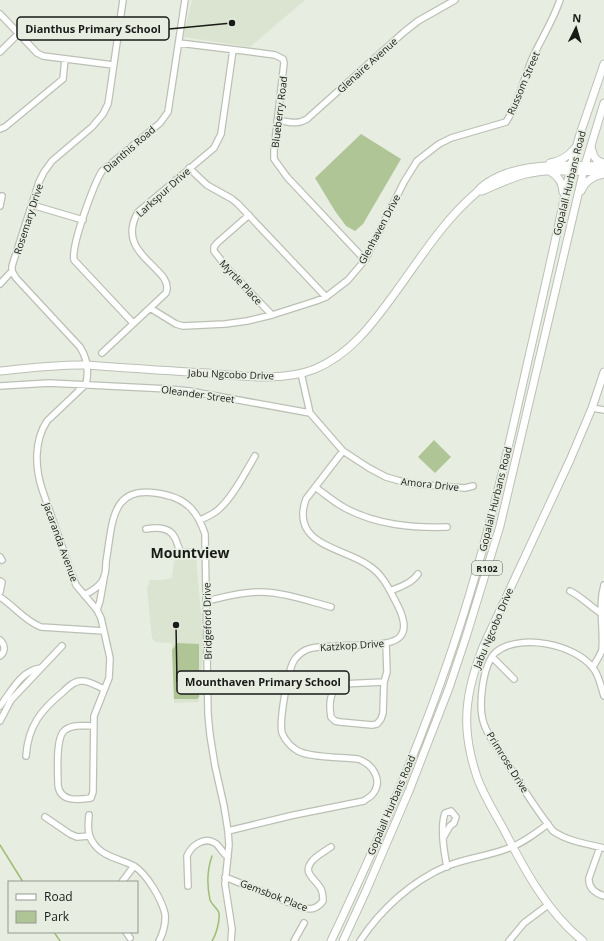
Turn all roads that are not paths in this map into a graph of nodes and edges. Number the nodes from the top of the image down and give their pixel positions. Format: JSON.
{"nodes":[{"id":1,"x":123,"y":0,"type":"edge"},
{"id":2,"x":185,"y":0,"type":"edge"},
{"id":3,"x":456,"y":0,"type":"edge"},
{"id":4,"x":560,"y":0,"type":"edge"},
{"id":5,"x":0,"y":14,"type":"edge"},
{"id":6,"x":18,"y":34,"type":"junction"},
{"id":7,"x":179,"y":43,"type":"junction"},
{"id":8,"x":233,"y":50,"type":"junction"},
{"id":9,"x":0,"y":52,"type":"edge"},
{"id":10,"x":65,"y":59,"type":"junction"},
{"id":11,"x":604,"y":64,"type":"edge"},
{"id":12,"x":113,"y":65,"type":"junction"},
{"id":13,"x":604,"y":103,"type":"edge"},
{"id":14,"x":277,"y":120,"type":"junction"},
{"id":15,"x":506,"y":122,"type":"joint"},
{"id":16,"x":0,"y":129,"type":"edge"},
{"id":17,"x":577,"y":145,"type":"junction"},
{"id":18,"x":591,"y":146,"type":"junction"},
{"id":19,"x":604,"y":164,"type":"edge"},
{"id":20,"x":529,"y":167,"type":"junction"},
{"id":21,"x":189,"y":168,"type":"junction"},
{"id":22,"x":571,"y":168,"type":"junction"},
{"id":23,"x":584,"y":168,"type":"junction"},
{"id":24,"x":550,"y":171,"type":"junction"},
{"id":25,"x":604,"y":173,"type":"edge"},
{"id":26,"x":478,"y":192,"type":"junction"},
{"id":27,"x":2,"y":196,"type":"dead end"},
{"id":28,"x":564,"y":196,"type":"junction"},
{"id":29,"x":32,"y":205,"type":"junction"},
{"id":30,"x":0,"y":206,"type":"edge"},
{"id":31,"x":574,"y":214,"type":"junction"},
{"id":32,"x":248,"y":215,"type":"junction"},
{"id":33,"x":83,"y":220,"type":"junction"},
{"id":34,"x":365,"y":260,"type":"junction"},
{"id":35,"x":12,"y":271,"type":"junction"},
{"id":36,"x":0,"y":284,"type":"edge"},
{"id":37,"x":326,"y":297,"type":"junction"},
{"id":38,"x":150,"y":308,"type":"junction"},
{"id":39,"x":272,"y":315,"type":"junction"},
{"id":40,"x":133,"y":324,"type":"junction"},
{"id":41,"x":102,"y":353,"type":"dead end"},
{"id":42,"x":87,"y":365,"type":"junction"},
{"id":43,"x":0,"y":371,"type":"edge"},
{"id":44,"x":604,"y":372,"type":"edge"},
{"id":45,"x":301,"y":374,"type":"junction"},
{"id":46,"x":86,"y":384,"type":"junction"},
{"id":47,"x":0,"y":386,"type":"edge"},
{"id":48,"x":592,"y":408,"type":"junction"},
{"id":49,"x":604,"y":410,"type":"edge"},
{"id":50,"x":310,"y":413,"type":"junction"},
{"id":51,"x":343,"y":451,"type":"junction"},
{"id":52,"x":256,"y":456,"type":"dead end"},
{"id":53,"x":473,"y":486,"type":"dead end"},
{"id":54,"x":315,"y":487,"type":"junction"},
{"id":55,"x":200,"y":520,"type":"junction"},
{"id":56,"x":447,"y":527,"type":"dead end"},
{"id":57,"x":146,"y":529,"type":"dead end"},
{"id":58,"x":206,"y":554,"type":"junction"},
{"id":59,"x":418,"y":574,"type":"dead end"},
{"id":60,"x":104,"y":578,"type":"junction"},
{"id":61,"x":0,"y":581,"type":"edge"},
{"id":62,"x":604,"y":585,"type":"edge"},
{"id":63,"x":570,"y":590,"type":"dead end"},
{"id":64,"x":390,"y":591,"type":"junction"},
{"id":65,"x":0,"y":592,"type":"edge"},
{"id":66,"x":84,"y":595,"type":"junction"},
{"id":67,"x":0,"y":597,"type":"edge"},
{"id":68,"x":207,"y":601,"type":"junction"},
{"id":69,"x":331,"y":608,"type":"dead end"},
{"id":70,"x":97,"y":610,"type":"junction"},
{"id":71,"x":602,"y":614,"type":"junction"},
{"id":72,"x":101,"y":618,"type":"junction"},
{"id":73,"x":91,"y":630,"type":"junction"},
{"id":74,"x":104,"y":631,"type":"junction"},
{"id":75,"x":0,"y":640,"type":"edge"},
{"id":76,"x":106,"y":640,"type":"junction"},
{"id":77,"x":386,"y":644,"type":"junction"},
{"id":78,"x":62,"y":646,"type":"dead end"},
{"id":79,"x":603,"y":652,"type":"edge"},
{"id":80,"x":0,"y":656,"type":"edge"},
{"id":81,"x":492,"y":657,"type":"junction"},
{"id":82,"x":592,"y":666,"type":"junction"},
{"id":83,"x":41,"y":668,"type":"junction"},
{"id":84,"x":514,"y":679,"type":"dead end"},
{"id":85,"x":384,"y":682,"type":"junction"},
{"id":86,"x":104,"y":689,"type":"junction"},
{"id":87,"x":604,"y":696,"type":"edge"},
{"id":88,"x":0,"y":706,"type":"edge"},
{"id":89,"x":0,"y":721,"type":"edge"},
{"id":90,"x":93,"y":726,"type":"junction"},
{"id":91,"x":26,"y":756,"type":"dead end"},
{"id":92,"x":89,"y":815,"type":"dead end"},
{"id":93,"x":45,"y":817,"type":"dead end"},
{"id":94,"x":548,"y":824,"type":"junction"},
{"id":95,"x":228,"y":831,"type":"junction"},
{"id":96,"x":90,"y":836,"type":"junction"},
{"id":97,"x":444,"y":838,"type":"dead end"},
{"id":98,"x":512,"y":846,"type":"junction"},
{"id":99,"x":330,"y":847,"type":"dead end"},
{"id":100,"x":602,"y":848,"type":"edge"},
{"id":101,"x":228,"y":857,"type":"junction"},
{"id":102,"x":134,"y":866,"type":"junction"},
{"id":103,"x":447,"y":867,"type":"junction"},
{"id":104,"x":225,"y":877,"type":"junction"},
{"id":105,"x":123,"y":881,"type":"edge"},
{"id":106,"x":188,"y":886,"type":"dead end"},
{"id":107,"x":604,"y":896,"type":"edge"},
{"id":108,"x":548,"y":905,"type":"junction"},
{"id":109,"x":304,"y":923,"type":"dead end"},
{"id":110,"x":127,"y":933,"type":"edge"},
{"id":111,"x":130,"y":938,"type":"dead end"},
{"id":112,"x":159,"y":941,"type":"edge"},
{"id":113,"x":231,"y":941,"type":"edge"},
{"id":114,"x":294,"y":941,"type":"edge"},
{"id":115,"x":331,"y":941,"type":"edge"},
{"id":116,"x":343,"y":941,"type":"edge"},
{"id":117,"x":360,"y":941,"type":"edge"},
{"id":118,"x":509,"y":941,"type":"edge"},
{"id":119,"x":583,"y":941,"type":"edge"}],
"edges":[{"from":1,"to":12,"type":"street","name":"Rosemary Drive"},
{"from":2,"to":7,"type":"street","name":"Dianthis Road"},
{"from":3,"to":14,"type":"street","name":"Glenaire Avenue"},
{"from":4,"to":15,"type":"street","name":"Russom Street"},
{"from":5,"to":6,"type":"street"},
{"from":6,"to":9,"type":"street"},
{"from":6,"to":10,"type":"street"},
{"from":7,"to":8,"type":"street","name":"Blueberry Road"},
{"from":7,"to":33,"type":"street","name":"Dianthis Road"},
{"from":8,"to":14,"type":"street","name":"Blueberry Road"},
{"from":8,"to":21,"type":"street","name":"Larkspur Drive"},
{"from":10,"to":12,"type":"street"},
{"from":10,"to":16,"type":"street"},
{"from":11,"to":17,"type":"main road","name":"Gopalall Hurbans Road","number":"R102"},
{"from":12,"to":29,"type":"street","name":"Rosemary Drive"},
{"from":13,"to":18,"type":"main road","name":"Gopalall Hurbans Road","number":"R102"},
{"from":14,"to":34,"type":"street","name":"Blueberry Road"},
{"from":15,"to":34,"type":"street","name":"Glenhaven Drive"},
{"from":17,"to":20,"type":"main road"},
{"from":17,"to":22,"type":"main road","name":"Gopalall Hurbans Road","number":"R102"},
{"from":18,"to":19,"type":"main road"},
{"from":18,"to":23,"type":"main road","name":"Gopalall Hurbans Road","number":"R102"},
{"from":19,"to":23,"type":"main road","name":"Jabu Ngcobo Drive"},
{"from":20,"to":22,"type":"main road","name":"Jabu Ngcobo Drive"},
{"from":20,"to":26,"type":"main road","name":"Jabu Ngcobo Drive"},
{"from":21,"to":32,"type":"street"},
{"from":21,"to":38,"type":"street","name":"Larkspur Drive"},
{"from":22,"to":23,"type":"main road","name":"Jabu Ngcobo Drive"},
{"from":22,"to":24,"type":"main road","name":"Jabu Ngcobo Drive"},
{"from":22,"to":28,"type":"main road","name":"Gopalall Hurbans Road","number":"R102"},
{"from":23,"to":25,"type":"main road","name":"Jabu Ngcobo Drive"},
{"from":23,"to":31,"type":"main road","name":"Gopalall Hurbans Road","number":"R102"},
{"from":24,"to":26,"type":"main road","name":"Jabu Ngcobo Drive"},
{"from":24,"to":28,"type":"main road"},
{"from":25,"to":31,"type":"main road"},
{"from":26,"to":45,"type":"main road","name":"Jabu Ngcobo Drive"},
{"from":27,"to":30,"type":"street"},
{"from":28,"to":115,"type":"main road","name":"Gopalall Hurbans Road","number":"R102"},
{"from":29,"to":33,"type":"street"},
{"from":29,"to":35,"type":"street","name":"Rosemary Drive"},
{"from":31,"to":116,"type":"main road","name":"Gopalall Hurbans Road","number":"R102"},
{"from":32,"to":37,"type":"street"},
{"from":32,"to":39,"type":"street","name":"Myrtle Place"},
{"from":33,"to":40,"type":"street","name":"Dianthis Road"},
{"from":34,"to":37,"type":"street","name":"Glenhaven Drive"},
{"from":35,"to":36,"type":"street"},
{"from":35,"to":42,"type":"street"},
{"from":37,"to":39,"type":"street","name":"Glenhaven Drive"},
{"from":38,"to":39,"type":"street","name":"Glenhaven Drive"},
{"from":38,"to":40,"type":"street","name":"Larkspur Drive"},
{"from":40,"to":41,"type":"street","name":"Larkspur Drive"},
{"from":42,"to":43,"type":"main road","name":"Jabu Ngcobo Drive"},
{"from":42,"to":45,"type":"main road","name":"Jabu Ngcobo Drive"},
{"from":42,"to":46,"type":"street"},
{"from":44,"to":48,"type":"main road","name":"Jabu Ngcobo Drive"},
{"from":45,"to":50,"type":"street","name":"Amora Drive"},
{"from":46,"to":47,"type":"street","name":"Oleander Street"},
{"from":46,"to":50,"type":"street","name":"Oleander Street"},
{"from":46,"to":66,"type":"street","name":"Jacaranda Avenue"},
{"from":48,"to":49,"type":"street"},
{"from":48,"to":98,"type":"main road","name":"Jabu Ngcobo Drive"},
{"from":50,"to":51,"type":"street","name":"Amora Drive"},
{"from":51,"to":53,"type":"street","name":"Amora Drive"},
{"from":51,"to":54,"type":"street","name":"Katzkop Drive"},
{"from":52,"to":55,"type":"street"},
{"from":54,"to":56,"type":"street"},
{"from":54,"to":64,"type":"street","name":"Katzkop Drive"},
{"from":55,"to":58,"type":"street","name":"Bridgeford Drive"},
{"from":55,"to":60,"type":"street","name":"Bridgeford Drive"},
{"from":57,"to":58,"type":"street"},
{"from":58,"to":68,"type":"street","name":"Bridgeford Drive"},
{"from":59,"to":64,"type":"street"},
{"from":60,"to":66,"type":"street"},
{"from":60,"to":70,"type":"street","name":"Bridgeford Drive"},
{"from":61,"to":65,"type":"street"},
{"from":62,"to":71,"type":"street"},
{"from":63,"to":71,"type":"street"},
{"from":64,"to":77,"type":"street","name":"Katzkop Drive"},
{"from":66,"to":70,"type":"street","name":"Jacaranda Avenue"},
{"from":67,"to":73,"type":"street"},
{"from":68,"to":69,"type":"street"},
{"from":68,"to":95,"type":"street","name":"Bridgeford Drive"},
{"from":70,"to":72,"type":"street","name":"Jacaranda Avenue"},
{"from":71,"to":79,"type":"street"},
{"from":72,"to":73,"type":"street"},
{"from":72,"to":74,"type":"street","name":"Jacaranda Avenue"},
{"from":73,"to":74,"type":"street"},
{"from":73,"to":76,"type":"street"},
{"from":74,"to":76,"type":"street","name":"Jacaranda Avenue"},
{"from":75,"to":80,"type":"street"},
{"from":76,"to":86,"type":"street","name":"Jacaranda Avenue"},
{"from":77,"to":85,"type":"street"},
{"from":77,"to":95,"type":"street","name":"Katzkop Drive"},
{"from":78,"to":83,"type":"street"},
{"from":79,"to":82,"type":"street"},
{"from":81,"to":82,"type":"street"},
{"from":81,"to":84,"type":"street"},
{"from":81,"to":94,"type":"street","name":"Primrose Drive"},
{"from":82,"to":87,"type":"street"},
{"from":83,"to":88,"type":"street"},
{"from":83,"to":89,"type":"street"},
{"from":85,"to":85,"type":"street"},
{"from":86,"to":90,"type":"street","name":"Jacaranda Avenue"},
{"from":86,"to":91,"type":"street"},
{"from":90,"to":90,"type":"street","name":"Jacaranda Avenue"},
{"from":92,"to":96,"type":"street"},
{"from":93,"to":96,"type":"street"},
{"from":94,"to":98,"type":"street"},
{"from":94,"to":100,"type":"street","name":"Primrose Drive"},
{"from":95,"to":101,"type":"street","name":"Bridgeford Drive"},
{"from":96,"to":102,"type":"street"},
{"from":97,"to":103,"type":"street"},
{"from":98,"to":103,"type":"street"},
{"from":98,"to":108,"type":"main road","name":"Jabu Ngcobo Drive"},
{"from":99,"to":104,"type":"street","name":"Gemsbok Place"},
{"from":100,"to":107,"type":"street"},
{"from":101,"to":104,"type":"street","name":"Bridgeford Drive"},
{"from":101,"to":106,"type":"street"},
{"from":102,"to":105,"type":"street"},
{"from":102,"to":112,"type":"street"},
{"from":103,"to":117,"type":"street"},
{"from":104,"to":113,"type":"street","name":"Bridgeford Drive"},
{"from":108,"to":118,"type":"street"},
{"from":108,"to":119,"type":"main road","name":"Jabu Ngcobo Drive"},
{"from":109,"to":114,"type":"street"},
{"from":110,"to":111,"type":"street"}]}
